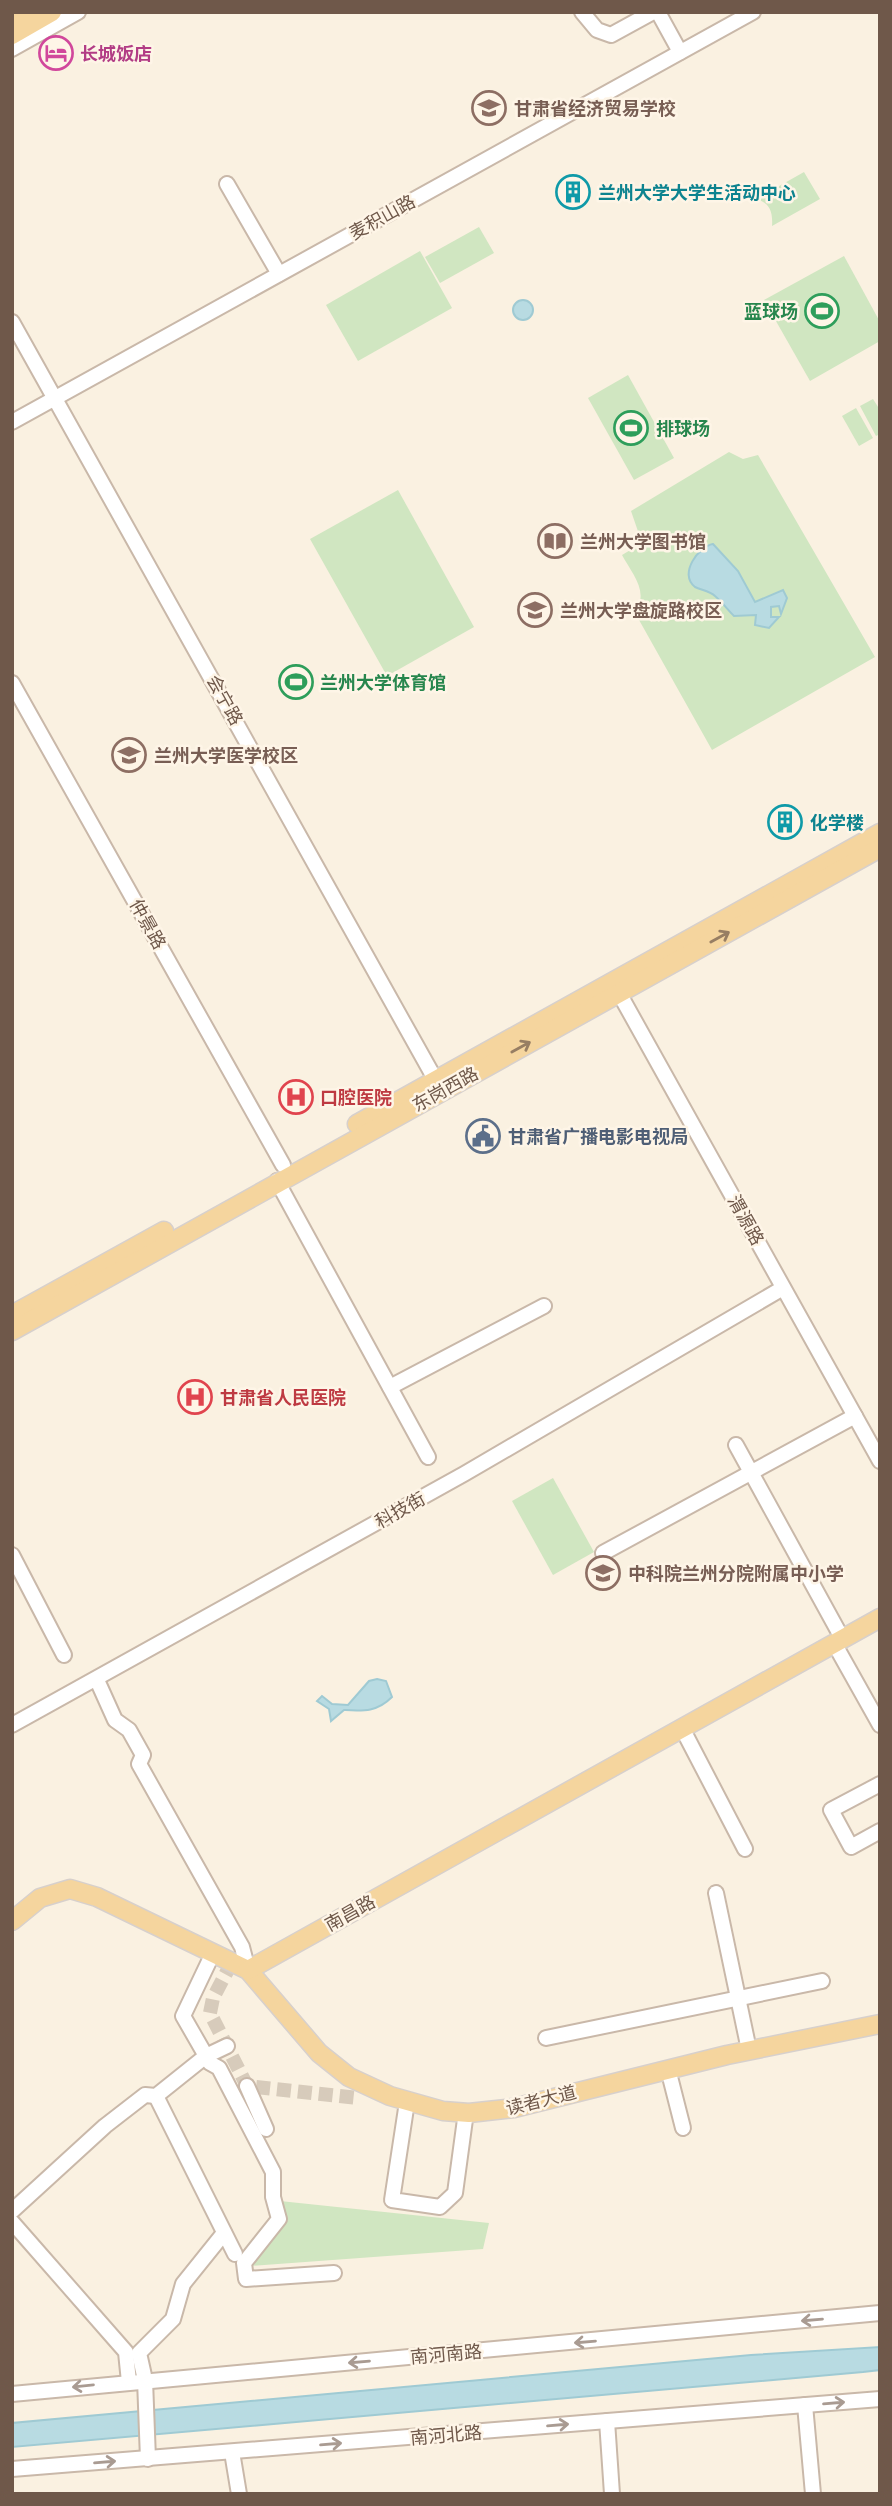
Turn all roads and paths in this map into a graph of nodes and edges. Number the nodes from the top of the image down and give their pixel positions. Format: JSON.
{"nodes":[{"id":1,"x":24,"y":12,"type":"edge"},
{"id":2,"x":52,"y":12,"type":"edge"},
{"id":3,"x":78,"y":12,"type":"edge"},
{"id":4,"x":582,"y":12,"type":"edge"},
{"id":5,"x":655,"y":12,"type":"edge"},
{"id":6,"x":752,"y":12,"type":"edge"},
{"id":7,"x":12,"y":19,"type":"edge"},
{"id":8,"x":12,"y":35,"type":"edge"},
{"id":9,"x":12,"y":49,"type":"edge"},
{"id":10,"x":680,"y":52,"type":"junction"},
{"id":11,"x":227,"y":184,"type":"dead end"},
{"id":12,"x":279,"y":274,"type":"junction"},
{"id":13,"x":12,"y":322,"type":"edge"},
{"id":14,"x":56,"y":398,"type":"junction"},
{"id":15,"x":14,"y":417,"type":"edge"},
{"id":16,"x":12,"y":683,"type":"edge"},
{"id":17,"x":880,"y":833,"type":"edge"},
{"id":18,"x":880,"y":848,"type":"edge"},
{"id":19,"x":616,"y":986,"type":"junction"},
{"id":20,"x":435,"y":1079,"type":"junction"},
{"id":21,"x":280,"y":1173,"type":"junction"},
{"id":22,"x":783,"y":1288,"type":"junction"},
{"id":23,"x":544,"y":1306,"type":"dead end"},
{"id":24,"x":12,"y":1315,"type":"edge"},
{"id":25,"x":12,"y":1331,"type":"edge"},
{"id":26,"x":390,"y":1387,"type":"junction"},
{"id":27,"x":855,"y":1416,"type":"junction"},
{"id":28,"x":736,"y":1445,"type":"dead end"},
{"id":29,"x":428,"y":1457,"type":"dead end"},
{"id":30,"x":880,"y":1461,"type":"edge"},
{"id":31,"x":751,"y":1473,"type":"junction"},
{"id":32,"x":603,"y":1553,"type":"dead end"},
{"id":33,"x":12,"y":1555,"type":"edge"},
{"id":34,"x":880,"y":1618,"type":"edge"},
{"id":35,"x":838,"y":1641,"type":"junction"},
{"id":36,"x":64,"y":1655,"type":"dead end"},
{"id":37,"x":97,"y":1680,"type":"junction"},
{"id":38,"x":12,"y":1725,"type":"edge"},
{"id":39,"x":880,"y":1725,"type":"edge"},
{"id":40,"x":682,"y":1728,"type":"junction"},
{"id":41,"x":880,"y":1784,"type":"edge"},
{"id":42,"x":880,"y":1831,"type":"edge"},
{"id":43,"x":745,"y":1849,"type":"dead end"},
{"id":44,"x":716,"y":1893,"type":"dead end"},
{"id":45,"x":12,"y":1921,"type":"edge"},
{"id":46,"x":213,"y":1953,"type":"junction"},
{"id":47,"x":248,"y":1970,"type":"junction"},
{"id":48,"x":822,"y":1981,"type":"dead end"},
{"id":49,"x":738,"y":1997,"type":"junction"},
{"id":50,"x":880,"y":2024,"type":"edge"},
{"id":51,"x":546,"y":2038,"type":"dead end"},
{"id":52,"x":227,"y":2046,"type":"dead end"},
{"id":53,"x":749,"y":2050,"type":"junction"},
{"id":54,"x":206,"y":2056,"type":"junction"},
{"id":55,"x":668,"y":2068,"type":"junction"},
{"id":56,"x":247,"y":2086,"type":"dead end"},
{"id":57,"x":151,"y":2095,"type":"junction"},
{"id":58,"x":407,"y":2102,"type":"junction"},
{"id":59,"x":466,"y":2112,"type":"junction"},
{"id":60,"x":683,"y":2127,"type":"dead end"},
{"id":61,"x":266,"y":2129,"type":"dead end"},
{"id":62,"x":12,"y":2211,"type":"edge"},
{"id":63,"x":12,"y":2222,"type":"edge"},
{"id":64,"x":224,"y":2233,"type":"junction"},
{"id":65,"x":235,"y":2255,"type":"dead end"},
{"id":66,"x":334,"y":2273,"type":"dead end"},
{"id":67,"x":880,"y":2313,"type":"edge"},
{"id":68,"x":145,"y":2380,"type":"junction"},
{"id":69,"x":129,"y":2382,"type":"junction"},
{"id":70,"x":12,"y":2394,"type":"edge"},
{"id":71,"x":880,"y":2399,"type":"edge"},
{"id":72,"x":804,"y":2405,"type":"junction"},
{"id":73,"x":607,"y":2421,"type":"junction"},
{"id":74,"x":232,"y":2452,"type":"junction"},
{"id":75,"x":148,"y":2459,"type":"junction"},
{"id":76,"x":12,"y":2469,"type":"edge"},
{"id":77,"x":239,"y":2494,"type":"edge"},
{"id":78,"x":612,"y":2494,"type":"edge"},
{"id":79,"x":813,"y":2494,"type":"edge"}],
"edges":[{"from":1,"to":7,"type":"main road"},
{"from":2,"to":8,"type":"main road"},
{"from":3,"to":9,"type":"street"},
{"from":4,"to":5,"type":"street"},
{"from":5,"to":10,"type":"street"},
{"from":6,"to":10,"type":"street","name":"麦积山路"},
{"from":10,"to":12,"type":"street","name":"麦积山路"},
{"from":11,"to":12,"type":"street"},
{"from":12,"to":14,"type":"street","name":"麦积山路"},
{"from":13,"to":14,"type":"street","name":"会宁路"},
{"from":14,"to":15,"type":"street","name":"麦积山路"},
{"from":14,"to":20,"type":"street","name":"会宁路"},
{"from":16,"to":21,"type":"street","name":"仲景路"},
{"from":17,"to":19,"type":"main road","name":"东岗西路"},
{"from":19,"to":18,"type":"main road","name":"东岗西路","one_way":true},
{"from":19,"to":20,"type":"main road","name":"东岗西路"},
{"from":21,"to":19,"type":"main road","name":"东岗西路","one_way":true},
{"from":19,"to":22,"type":"street","name":"渭源路"},
{"from":20,"to":21,"type":"main road","name":"东岗西路"},
{"from":21,"to":24,"type":"main road","name":"东岗西路"},
{"from":21,"to":25,"type":"main road","name":"东岗西路"},
{"from":21,"to":26,"type":"street","name":"仲景路"},
{"from":22,"to":27,"type":"street","name":"渭源路"},
{"from":22,"to":37,"type":"street","name":"科技街"},
{"from":23,"to":26,"type":"street"},
{"from":26,"to":29,"type":"street","name":"仲景路"},
{"from":27,"to":30,"type":"street","name":"渭源路"},
{"from":27,"to":31,"type":"street"},
{"from":28,"to":31,"type":"street"},
{"from":31,"to":32,"type":"street"},
{"from":31,"to":35,"type":"street"},
{"from":33,"to":36,"type":"street"},
{"from":34,"to":35,"type":"main road","name":"南昌路"},
{"from":35,"to":39,"type":"street"},
{"from":35,"to":40,"type":"main road","name":"南昌路"},
{"from":37,"to":38,"type":"street","name":"科技街"},
{"from":37,"to":47,"type":"street"},
{"from":40,"to":43,"type":"street"},
{"from":40,"to":47,"type":"main road","name":"南昌路"},
{"from":41,"to":42,"type":"street"},
{"from":44,"to":49,"type":"street"},
{"from":45,"to":46,"type":"main road"},
{"from":46,"to":47,"type":"main road"},
{"from":46,"to":54,"type":"street"},
{"from":47,"to":58,"type":"main road","name":"读者大道"},
{"from":48,"to":49,"type":"street"},
{"from":49,"to":51,"type":"street"},
{"from":49,"to":53,"type":"street"},
{"from":50,"to":53,"type":"main road","name":"读者大道"},
{"from":52,"to":54,"type":"street"},
{"from":53,"to":55,"type":"main road","name":"读者大道"},
{"from":54,"to":57,"type":"street"},
{"from":54,"to":66,"type":"street"},
{"from":55,"to":59,"type":"main road","name":"读者大道"},
{"from":55,"to":60,"type":"street"},
{"from":56,"to":61,"type":"street"},
{"from":57,"to":62,"type":"street"},
{"from":57,"to":64,"type":"street"},
{"from":58,"to":59,"type":"main road","name":"读者大道"},
{"from":58,"to":59,"type":"street"},
{"from":63,"to":69,"type":"street"},
{"from":64,"to":65,"type":"street"},
{"from":64,"to":68,"type":"street"},
{"from":67,"to":68,"type":"street","name":"南河南路","one_way":true},
{"from":68,"to":69,"type":"street","name":"南河南路"},
{"from":68,"to":75,"type":"street"},
{"from":69,"to":70,"type":"street","name":"南河南路","one_way":true},
{"from":72,"to":71,"type":"street","name":"南河北路","one_way":true},
{"from":72,"to":73,"type":"street","name":"南河北路"},
{"from":72,"to":79,"type":"street"},
{"from":74,"to":73,"type":"street","name":"南河北路","one_way":true},
{"from":73,"to":78,"type":"street"},
{"from":74,"to":75,"type":"street","name":"南河北路"},
{"from":74,"to":77,"type":"street"},
{"from":76,"to":75,"type":"street","name":"南河北路","one_way":true}]}
